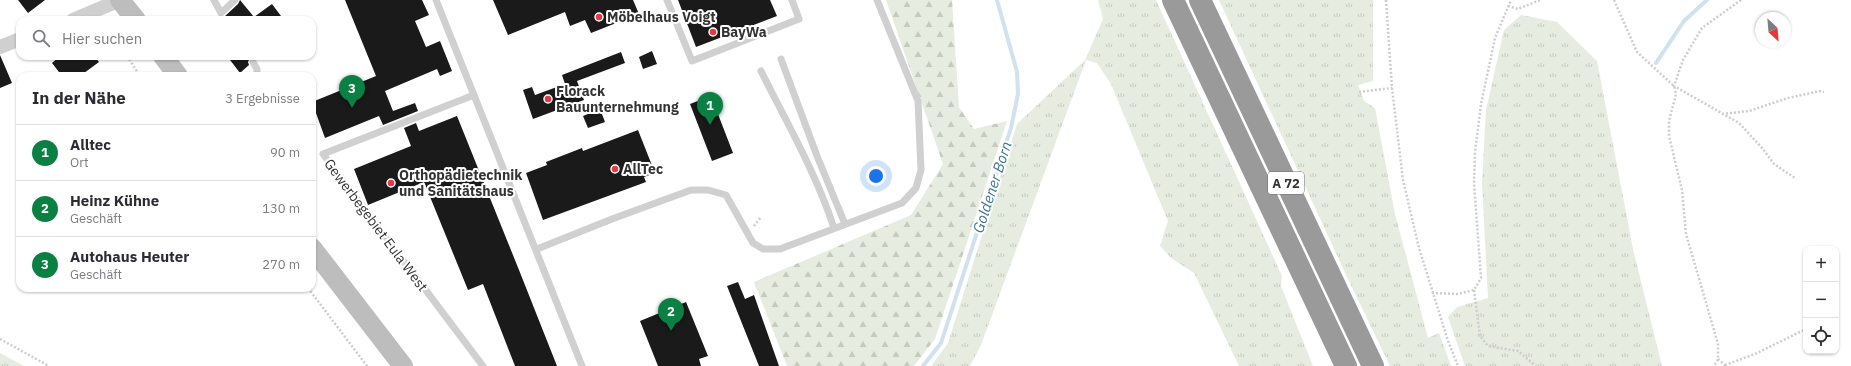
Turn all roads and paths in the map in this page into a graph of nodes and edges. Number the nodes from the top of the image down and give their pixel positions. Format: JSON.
{"nodes":[{"id":1,"x":120,"y":0,"type":"edge"},
{"id":2,"x":214,"y":0,"type":"edge"},
{"id":3,"x":235,"y":0,"type":"edge"},
{"id":4,"x":436,"y":0,"type":"edge"},
{"id":5,"x":667,"y":0,"type":"edge"},
{"id":6,"x":792,"y":0,"type":"edge"},
{"id":7,"x":877,"y":0,"type":"edge"},
{"id":8,"x":1173,"y":0,"type":"edge"},
{"id":9,"x":1200,"y":0,"type":"edge"},
{"id":10,"x":1386,"y":0,"type":"edge"},
{"id":11,"x":1511,"y":0,"type":"edge"},
{"id":12,"x":1540,"y":0,"type":"edge"},
{"id":13,"x":1614,"y":0,"type":"edge"},
{"id":14,"x":1741,"y":0,"type":"edge"},
{"id":15,"x":1508,"y":6,"type":"junction"},
{"id":16,"x":82,"y":16,"type":"edge"},
{"id":17,"x":133,"y":16,"type":"edge"},
{"id":18,"x":16,"y":41,"type":"edge"},
{"id":19,"x":0,"y":47,"type":"edge"},
{"id":20,"x":130,"y":60,"type":"edge"},
{"id":21,"x":166,"y":60,"type":"edge"},
{"id":22,"x":781,"y":60,"type":"dead end"},
{"id":23,"x":253,"y":62,"type":"dead end"},
{"id":24,"x":761,"y":71,"type":"dead end"},
{"id":25,"x":137,"y":72,"type":"edge"},
{"id":26,"x":175,"y":72,"type":"edge"},
{"id":27,"x":257,"y":72,"type":"edge"},
{"id":28,"x":1674,"y":86,"type":"junction"},
{"id":29,"x":1392,"y":88,"type":"junction"},
{"id":30,"x":1359,"y":92,"type":"dead end"},
{"id":31,"x":1824,"y":92,"type":"dead end"},
{"id":32,"x":474,"y":95,"type":"junction"},
{"id":33,"x":1721,"y":114,"type":"junction"},
{"id":34,"x":1796,"y":178,"type":"dead end"},
{"id":35,"x":845,"y":224,"type":"junction"},
{"id":36,"x":834,"y":228,"type":"junction"},
{"id":37,"x":537,"y":249,"type":"junction"},
{"id":38,"x":316,"y":253,"type":"edge"},
{"id":39,"x":1474,"y":290,"type":"junction"},
{"id":40,"x":311,"y":292,"type":"edge"},
{"id":41,"x":1432,"y":293,"type":"junction"},
{"id":42,"x":1803,"y":330,"type":"edge"},
{"id":43,"x":0,"y":339,"type":"edge"},
{"id":44,"x":1718,"y":359,"type":"junction"},
{"id":45,"x":1726,"y":365,"type":"edge"},
{"id":46,"x":49,"y":366,"type":"edge"},
{"id":47,"x":368,"y":366,"type":"edge"},
{"id":48,"x":403,"y":366,"type":"edge"},
{"id":49,"x":483,"y":366,"type":"edge"},
{"id":50,"x":582,"y":366,"type":"edge"},
{"id":51,"x":1346,"y":366,"type":"edge"},
{"id":52,"x":1373,"y":366,"type":"edge"},
{"id":53,"x":1458,"y":366,"type":"edge"},
{"id":54,"x":1536,"y":366,"type":"edge"},
{"id":55,"x":1714,"y":366,"type":"edge"}],
"edges":[{"from":1,"to":16,"type":"street"},
{"from":1,"to":17,"type":"main road"},
{"from":2,"to":3,"type":"lane"},
{"from":4,"to":32,"type":"lane"},
{"from":5,"to":6,"type":"lane"},
{"from":7,"to":35,"type":"lane"},
{"from":8,"to":51,"type":"highway","number":"A 72"},
{"from":9,"to":52,"type":"highway","number":"A 72"},
{"from":10,"to":29,"type":"path"},
{"from":11,"to":15,"type":"path"},
{"from":12,"to":15,"type":"path"},
{"from":13,"to":28,"type":"path"},
{"from":14,"to":28,"type":"path"},
{"from":15,"to":39,"type":"path"},
{"from":18,"to":19,"type":"street"},
{"from":20,"to":25,"type":"path"},
{"from":21,"to":26,"type":"main road"},
{"from":22,"to":35,"type":"lane"},
{"from":23,"to":27,"type":"lane"},
{"from":24,"to":36,"type":"lane"},
{"from":28,"to":33,"type":"path"},
{"from":28,"to":44,"type":"path"},
{"from":29,"to":30,"type":"path"},
{"from":29,"to":41,"type":"path"},
{"from":31,"to":33,"type":"path"},
{"from":32,"to":37,"type":"lane"},
{"from":32,"to":49,"type":"lane","name":"Gewerbegebiet Eula West"},
{"from":33,"to":34,"type":"path"},
{"from":35,"to":36,"type":"lane"},
{"from":36,"to":37,"type":"lane"},
{"from":37,"to":50,"type":"lane"},
{"from":38,"to":48,"type":"main road"},
{"from":39,"to":41,"type":"path"},
{"from":39,"to":54,"type":"path"},
{"from":40,"to":47,"type":"path"},
{"from":41,"to":53,"type":"path"},
{"from":42,"to":45,"type":"path"},
{"from":43,"to":46,"type":"path"},
{"from":44,"to":45,"type":"path"},
{"from":44,"to":55,"type":"path"}]}
